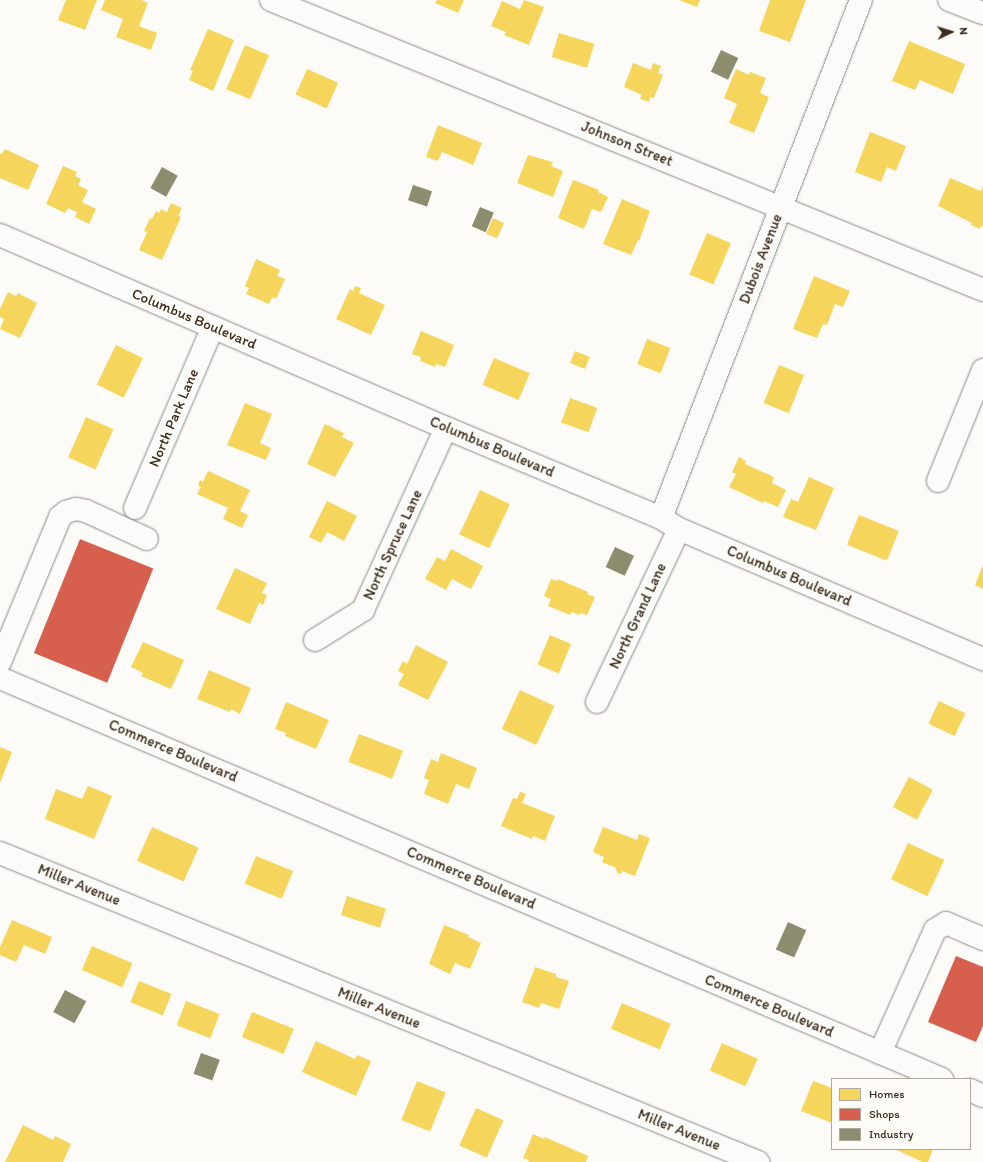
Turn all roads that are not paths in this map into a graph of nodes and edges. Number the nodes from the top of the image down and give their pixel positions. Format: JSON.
{"nodes":[{"id":1,"x":271,"y":0,"type":"edge"},
{"id":2,"x":861,"y":0,"type":"edge"},
{"id":3,"x":949,"y":0,"type":"edge"},
{"id":4,"x":983,"y":13,"type":"edge"},
{"id":5,"x":782,"y":206,"type":"junction"},
{"id":6,"x":0,"y":236,"type":"edge"},
{"id":7,"x":983,"y":290,"type":"edge"},
{"id":8,"x":213,"y":327,"type":"junction"},
{"id":9,"x":983,"y":370,"type":"edge"},
{"id":10,"x":446,"y":428,"type":"junction"},
{"id":11,"x":938,"y":481,"type":"dead end"},
{"id":12,"x":136,"y":508,"type":"dead end"},
{"id":13,"x":670,"y":524,"type":"junction"},
{"id":14,"x":147,"y":539,"type":"dead end"},
{"id":15,"x":315,"y":640,"type":"dead end"},
{"id":16,"x":983,"y":659,"type":"edge"},
{"id":17,"x":0,"y":662,"type":"edge"},
{"id":18,"x":0,"y":678,"type":"edge"},
{"id":19,"x":597,"y":702,"type":"dead end"},
{"id":20,"x":0,"y":853,"type":"edge"},
{"id":21,"x":983,"y":939,"type":"edge"},
{"id":22,"x":880,"y":1053,"type":"junction"},
{"id":23,"x":940,"y":1078,"type":"edge"},
{"id":24,"x":971,"y":1090,"type":"edge"},
{"id":25,"x":983,"y":1096,"type":"edge"},
{"id":26,"x":758,"y":1162,"type":"edge"}],
"edges":[{"from":1,"to":5,"type":"street","name":"Johnson Street"},
{"from":2,"to":5,"type":"street","name":"Dubois Avenue"},
{"from":3,"to":4,"type":"street"},
{"from":5,"to":7,"type":"street","name":"Johnson Street"},
{"from":5,"to":13,"type":"street","name":"Dubois Avenue"},
{"from":6,"to":8,"type":"street","name":"Columbus Boulevard"},
{"from":8,"to":10,"type":"street","name":"Columbus Boulevard"},
{"from":8,"to":12,"type":"street","name":"North Park Lane"},
{"from":9,"to":11,"type":"street"},
{"from":10,"to":13,"type":"street","name":"Columbus Boulevard"},
{"from":10,"to":15,"type":"street","name":"North Spruce Lane"},
{"from":13,"to":16,"type":"street","name":"Columbus Boulevard"},
{"from":13,"to":19,"type":"street","name":"North Grand Lane"},
{"from":14,"to":17,"type":"street"},
{"from":18,"to":22,"type":"street","name":"Commerce Boulevard"},
{"from":20,"to":26,"type":"street","name":"Miller Avenue"},
{"from":21,"to":22,"type":"street"},
{"from":22,"to":23,"type":"street","name":"Commerce Boulevard"},
{"from":24,"to":25,"type":"street"}]}
